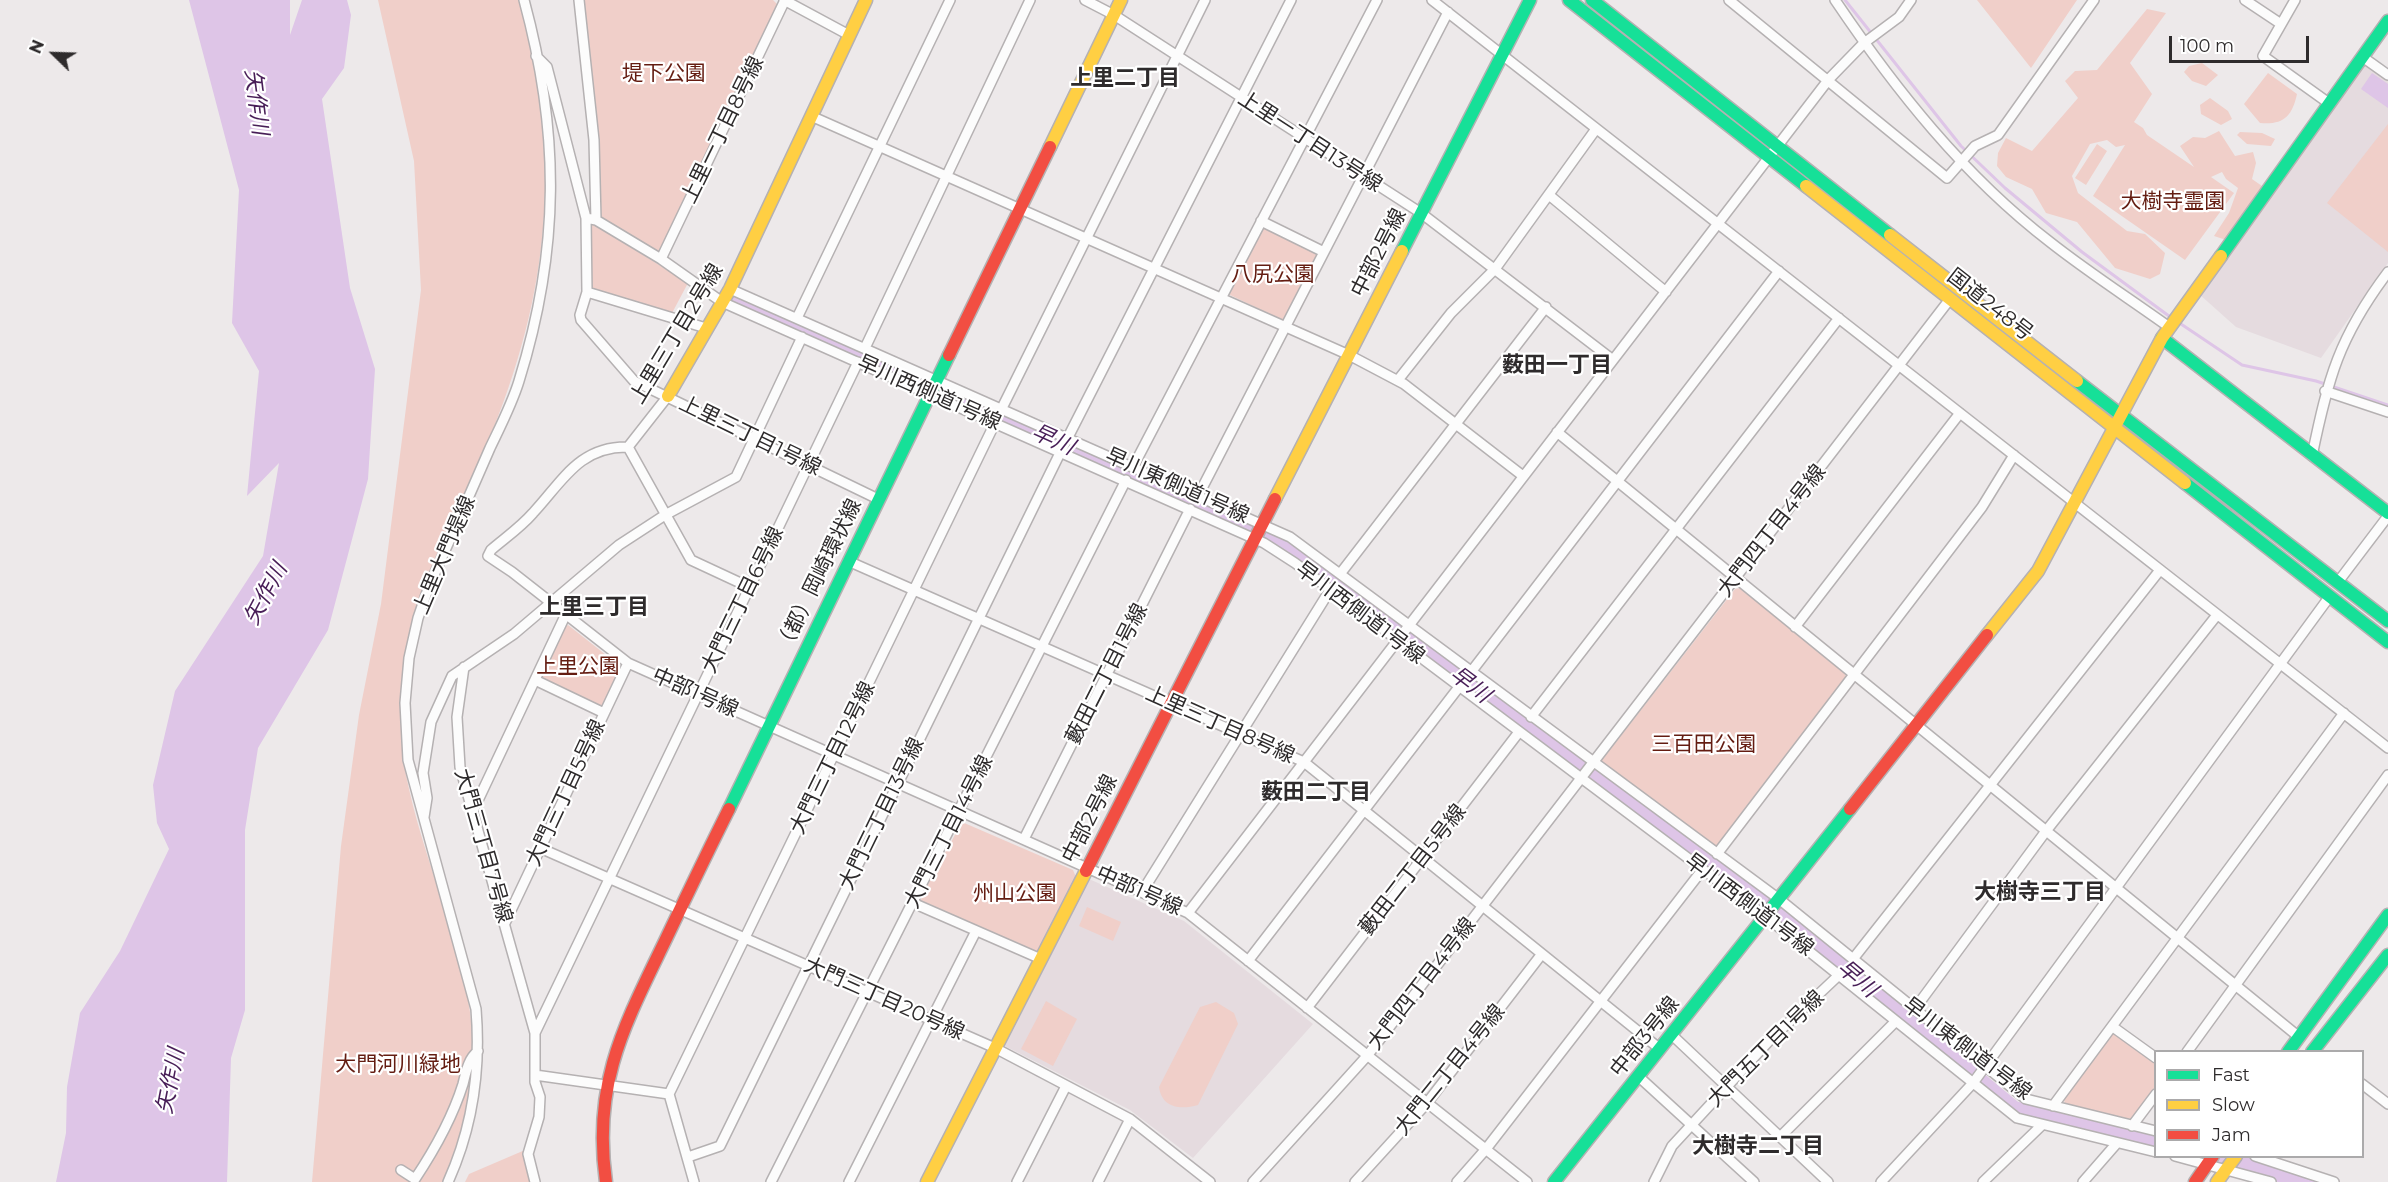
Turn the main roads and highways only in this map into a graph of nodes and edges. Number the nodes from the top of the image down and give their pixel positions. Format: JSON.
{"nodes":[{"id":1,"x":866,"y":0,"type":"edge"},
{"id":2,"x":1121,"y":0,"type":"edge"},
{"id":3,"x":1530,"y":0,"type":"edge"},
{"id":4,"x":1569,"y":0,"type":"edge"},
{"id":5,"x":1592,"y":0,"type":"edge"},
{"id":6,"x":2388,"y":21,"type":"edge"},
{"id":7,"x":2162,"y":338,"type":"junction"},
{"id":8,"x":668,"y":396,"type":"road end"},
{"id":9,"x":2122,"y":414,"type":"junction"},
{"id":10,"x":2115,"y":426,"type":"junction"},
{"id":11,"x":2388,"y":515,"type":"edge"},
{"id":12,"x":2388,"y":621,"type":"edge"},
{"id":13,"x":2388,"y":642,"type":"edge"},
{"id":14,"x":2388,"y":915,"type":"edge"},
{"id":15,"x":2388,"y":955,"type":"edge"},
{"id":16,"x":2289,"y":1050,"type":"edge"},
{"id":17,"x":2316,"y":1050,"type":"edge"},
{"id":18,"x":2234,"y":1158,"type":"edge"},
{"id":19,"x":2211,"y":1160,"type":"edge"},
{"id":20,"x":606,"y":1182,"type":"edge"},
{"id":21,"x":927,"y":1182,"type":"edge"},
{"id":22,"x":1554,"y":1182,"type":"edge"},
{"id":23,"x":2195,"y":1182,"type":"edge"},
{"id":24,"x":2217,"y":1182,"type":"edge"}],
"edges":[{"from":1,"to":8,"type":"main road","name":"上里三丁目2号線"},
{"from":2,"to":20,"type":"main road","name":"（都）岡崎環状線"},
{"from":3,"to":21,"type":"main road","name":"中部2号線"},
{"from":4,"to":10,"type":"main road","name":"国道248号"},
{"from":5,"to":9,"type":"main road","name":"国道248号"},
{"from":6,"to":7,"type":"main road","name":"中部3号線"},
{"from":7,"to":9,"type":"main road","name":"中部3号線"},
{"from":7,"to":11,"type":"main road"},
{"from":9,"to":10,"type":"main road","name":"中部3号線"},
{"from":9,"to":12,"type":"main road","name":"国道248号"},
{"from":10,"to":13,"type":"main road","name":"国道248号"},
{"from":10,"to":22,"type":"main road","name":"中部3号線"},
{"from":14,"to":16,"type":"main road"},
{"from":15,"to":17,"type":"main road"},
{"from":18,"to":24,"type":"main road"},
{"from":19,"to":23,"type":"main road"}]}
